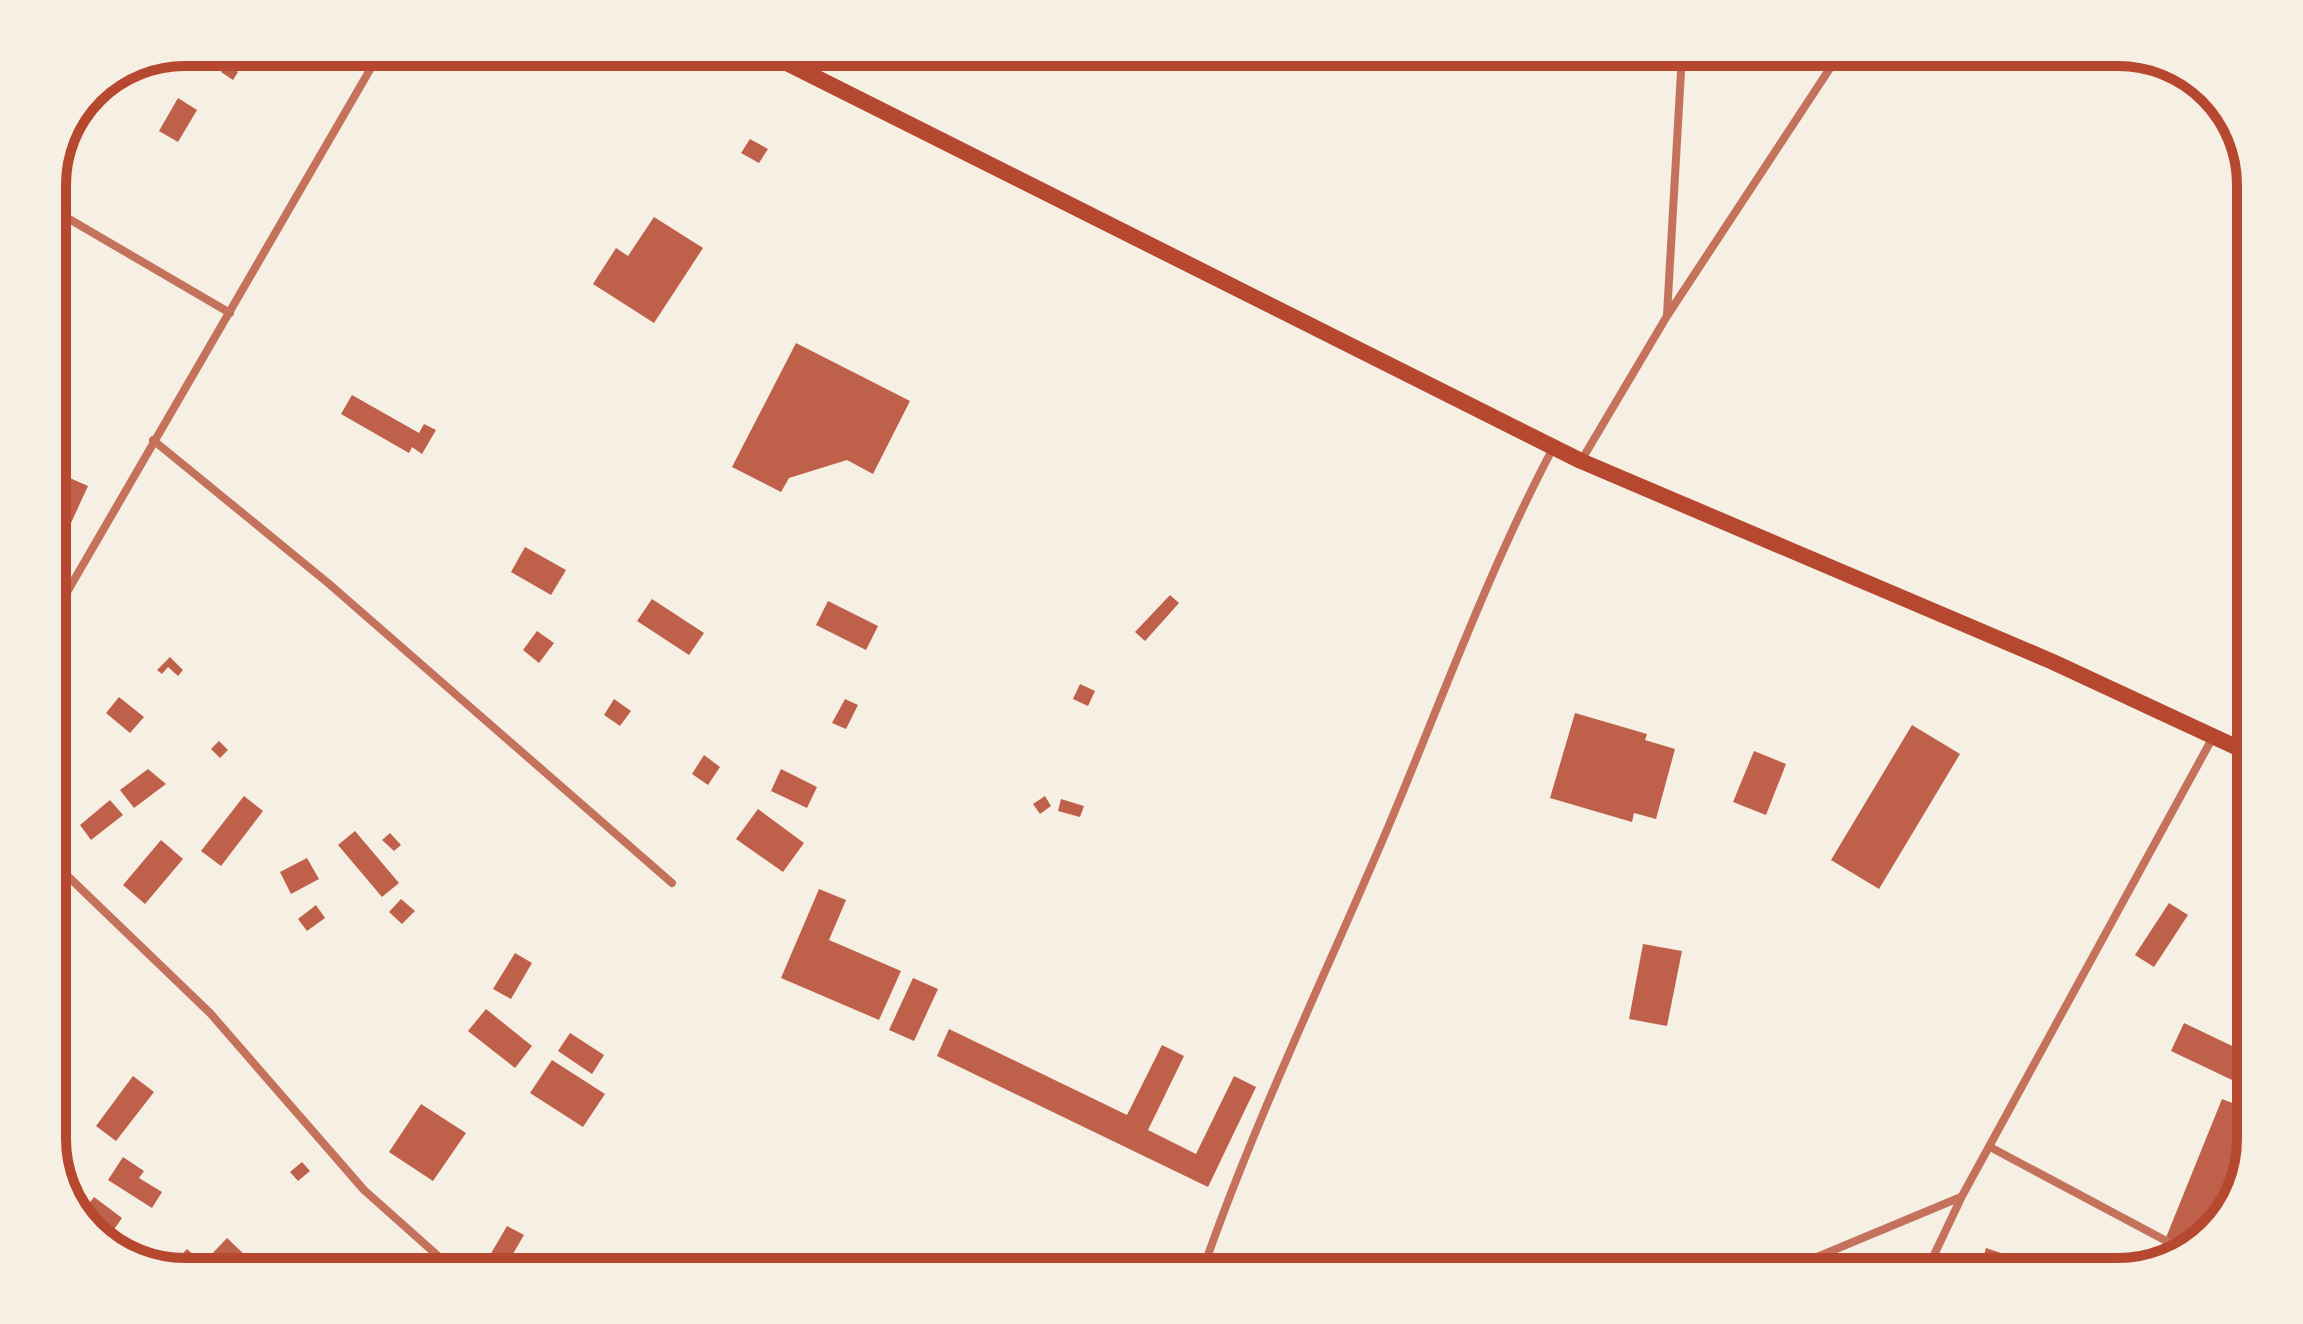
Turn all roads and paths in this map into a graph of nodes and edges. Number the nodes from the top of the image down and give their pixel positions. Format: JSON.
{"nodes":[{"id":1,"x":372,"y":66,"type":"edge"},
{"id":2,"x":793,"y":66,"type":"edge"},
{"id":3,"x":1681,"y":66,"type":"edge"},
{"id":4,"x":1831,"y":66,"type":"edge"},
{"id":5,"x":66,"y":217,"type":"edge"},
{"id":6,"x":230,"y":313,"type":"junction"},
{"id":7,"x":1667,"y":316,"type":"junction"},
{"id":8,"x":153,"y":440,"type":"junction"},
{"id":9,"x":1553,"y":448,"type":"junction"},
{"id":10,"x":1581,"y":461,"type":"junction"},
{"id":11,"x":66,"y":593,"type":"edge"},
{"id":12,"x":2213,"y":737,"type":"junction"},
{"id":13,"x":2237,"y":748,"type":"edge"},
{"id":14,"x":66,"y":874,"type":"edge"},
{"id":15,"x":672,"y":883,"type":"dead end"},
{"id":16,"x":1990,"y":1147,"type":"junction"},
{"id":17,"x":1962,"y":1196,"type":"junction"},
{"id":18,"x":2172,"y":1244,"type":"edge"},
{"id":19,"x":440,"y":1258,"type":"edge"},
{"id":20,"x":1207,"y":1258,"type":"edge"},
{"id":21,"x":1814,"y":1258,"type":"edge"},
{"id":22,"x":1933,"y":1258,"type":"edge"}],
"edges":[{"from":1,"to":6,"type":"street"},
{"from":2,"to":9,"type":"main road"},
{"from":3,"to":7,"type":"street"},
{"from":4,"to":7,"type":"street"},
{"from":5,"to":6,"type":"street"},
{"from":6,"to":8,"type":"street"},
{"from":7,"to":10,"type":"street"},
{"from":8,"to":11,"type":"street"},
{"from":8,"to":15,"type":"street"},
{"from":9,"to":10,"type":"main road"},
{"from":9,"to":20,"type":"street"},
{"from":10,"to":12,"type":"main road"},
{"from":12,"to":13,"type":"main road"},
{"from":12,"to":16,"type":"street"},
{"from":14,"to":19,"type":"street"},
{"from":16,"to":17,"type":"street"},
{"from":16,"to":18,"type":"street"},
{"from":17,"to":21,"type":"street"},
{"from":17,"to":22,"type":"street"}]}
